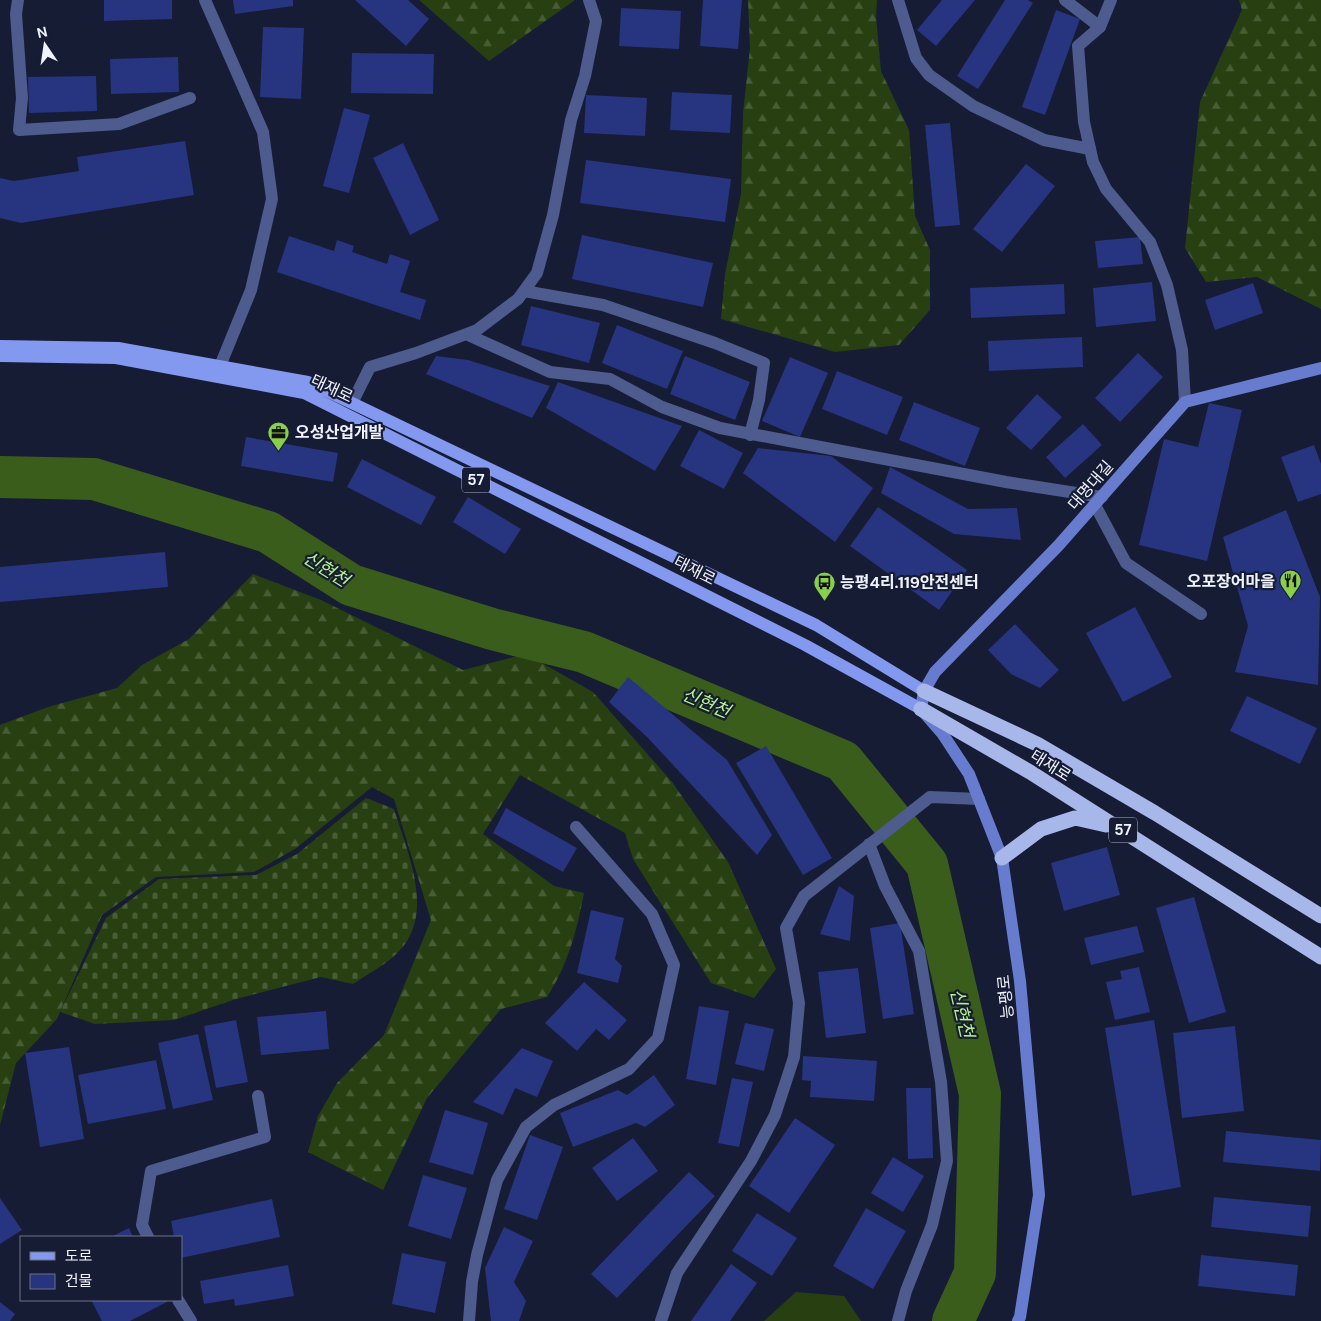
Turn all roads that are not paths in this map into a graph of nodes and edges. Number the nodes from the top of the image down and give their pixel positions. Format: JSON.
{"nodes":[{"id":1,"x":18,"y":0,"type":"edge"},
{"id":2,"x":204,"y":0,"type":"edge"},
{"id":3,"x":589,"y":0,"type":"edge"},
{"id":4,"x":898,"y":0,"type":"edge"},
{"id":5,"x":1065,"y":0,"type":"edge"},
{"id":6,"x":1111,"y":0,"type":"edge"},
{"id":7,"x":1100,"y":27,"type":"junction"},
{"id":8,"x":190,"y":98,"type":"dead end"},
{"id":9,"x":1090,"y":149,"type":"junction"},
{"id":10,"x":524,"y":290,"type":"junction"},
{"id":11,"x":466,"y":334,"type":"junction"},
{"id":12,"x":0,"y":346,"type":"edge"},
{"id":13,"x":0,"y":356,"type":"edge"},
{"id":14,"x":220,"y":366,"type":"junction"},
{"id":15,"x":1321,"y":368,"type":"edge"},
{"id":16,"x":1185,"y":402,"type":"junction"},
{"id":17,"x":352,"y":403,"type":"junction"},
{"id":18,"x":750,"y":435,"type":"junction"},
{"id":19,"x":1099,"y":501,"type":"junction"},
{"id":20,"x":1201,"y":614,"type":"dead end"},
{"id":21,"x":924,"y":691,"type":"junction"},
{"id":22,"x":921,"y":709,"type":"junction"},
{"id":23,"x":979,"y":799,"type":"junction"},
{"id":24,"x":576,"y":827,"type":"dead end"},
{"id":25,"x":1119,"y":828,"type":"junction"},
{"id":26,"x":869,"y":844,"type":"junction"},
{"id":27,"x":1002,"y":858,"type":"junction"},
{"id":28,"x":1321,"y":916,"type":"edge"},
{"id":29,"x":1321,"y":957,"type":"edge"},
{"id":30,"x":258,"y":1096,"type":"dead end"},
{"id":31,"x":148,"y":1236,"type":"edge"},
{"id":32,"x":179,"y":1301,"type":"edge"},
{"id":33,"x":191,"y":1321,"type":"edge"},
{"id":34,"x":469,"y":1321,"type":"edge"},
{"id":35,"x":661,"y":1321,"type":"edge"},
{"id":36,"x":898,"y":1321,"type":"edge"},
{"id":37,"x":1018,"y":1321,"type":"edge"}],
"edges":[{"from":1,"to":8,"type":"street"},
{"from":2,"to":14,"type":"street"},
{"from":3,"to":10,"type":"street"},
{"from":4,"to":9,"type":"street"},
{"from":5,"to":7,"type":"street"},
{"from":6,"to":7,"type":"street"},
{"from":7,"to":9,"type":"street"},
{"from":9,"to":16,"type":"street"},
{"from":10,"to":11,"type":"street"},
{"from":10,"to":18,"type":"street"},
{"from":11,"to":17,"type":"street"},
{"from":11,"to":18,"type":"street"},
{"from":12,"to":14,"type":"main road","name":"태재로","number":"57"},
{"from":13,"to":22,"type":"main road","name":"태재로","number":"57"},
{"from":14,"to":17,"type":"main road","name":"태재로","number":"57"},
{"from":15,"to":16,"type":"main road"},
{"from":16,"to":19,"type":"main road","name":"대명대길"},
{"from":17,"to":21,"type":"main road","name":"태재로","number":"57"},
{"from":18,"to":19,"type":"street"},
{"from":19,"to":20,"type":"street"},
{"from":19,"to":21,"type":"main road","name":"대명대길"},
{"from":21,"to":22,"type":"main road"},
{"from":21,"to":28,"type":"highway","name":"태재로","number":"57"},
{"from":22,"to":23,"type":"main road","name":"능평로"},
{"from":22,"to":25,"type":"highway","name":"태재로","number":"57"},
{"from":23,"to":26,"type":"street"},
{"from":23,"to":27,"type":"main road","name":"능평로"},
{"from":24,"to":34,"type":"street"},
{"from":25,"to":27,"type":"highway"},
{"from":25,"to":29,"type":"highway","name":"태재로","number":"57"},
{"from":26,"to":35,"type":"street"},
{"from":26,"to":36,"type":"street"},
{"from":27,"to":37,"type":"main road","name":"능평로"},
{"from":30,"to":31,"type":"street"},
{"from":32,"to":33,"type":"street"}]}
